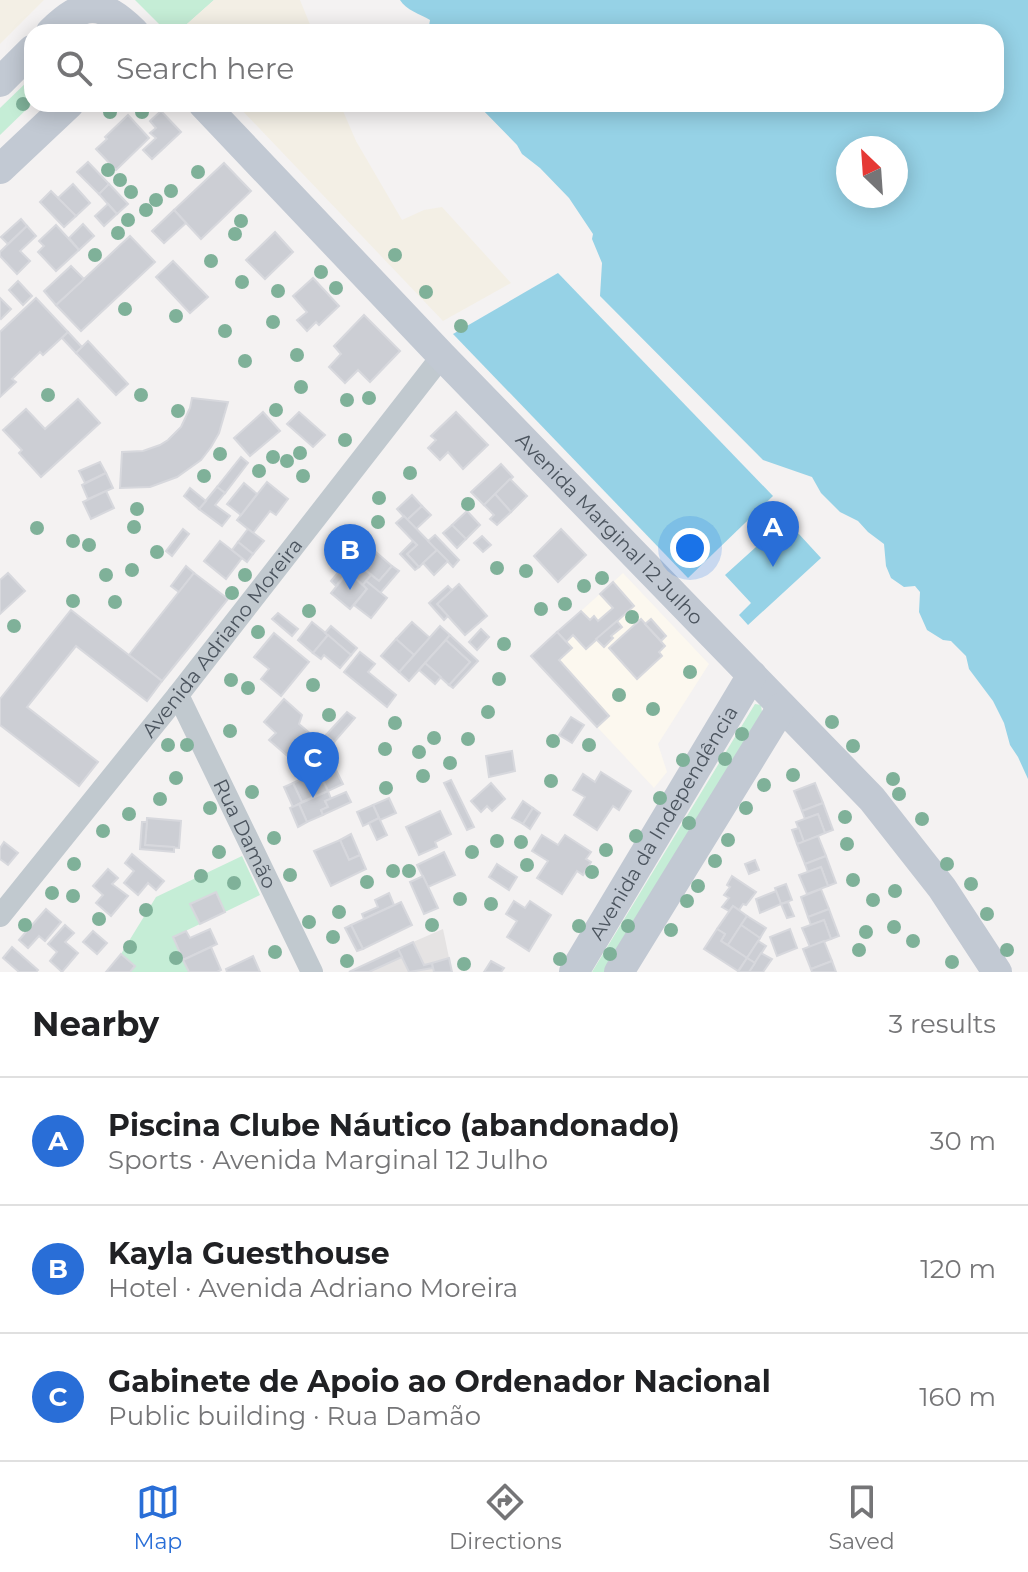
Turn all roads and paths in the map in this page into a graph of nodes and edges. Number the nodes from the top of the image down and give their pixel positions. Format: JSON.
{"nodes":[{"id":1,"x":59,"y":24,"type":"edge"},
{"id":2,"x":126,"y":24,"type":"edge"},
{"id":3,"x":24,"y":58,"type":"edge"},
{"id":4,"x":0,"y":82,"type":"edge"},
{"id":5,"x":61,"y":112,"type":"edge"},
{"id":6,"x":211,"y":112,"type":"edge"},
{"id":7,"x":0,"y":169,"type":"edge"},
{"id":8,"x":442,"y":356,"type":"junction"},
{"id":9,"x":752,"y":675,"type":"junction"},
{"id":10,"x":178,"y":695,"type":"junction"},
{"id":11,"x":782,"y":707,"type":"junction"},
{"id":12,"x":0,"y":916,"type":"edge"},
{"id":13,"x":312,"y":972,"type":"edge"},
{"id":14,"x":574,"y":972,"type":"edge"},
{"id":15,"x":619,"y":972,"type":"edge"},
{"id":16,"x":997,"y":972,"type":"edge"}],
"edges":[{"from":1,"to":2,"type":"street"},
{"from":3,"to":4,"type":"street"},
{"from":5,"to":7,"type":"street"},
{"from":6,"to":8,"type":"street","name":"Avenida Marginal 12 Julho"},
{"from":8,"to":9,"type":"street","name":"Avenida Marginal 12 Julho"},
{"from":8,"to":10,"type":"street","name":"Avenida Adriano Moreira"},
{"from":9,"to":11,"type":"street","name":"Avenida Marginal 12 Julho"},
{"from":9,"to":14,"type":"street","name":"Avenida da Independência"},
{"from":10,"to":12,"type":"street","name":"Avenida Adriano Moreira"},
{"from":10,"to":13,"type":"street","name":"Rua Damão"},
{"from":11,"to":15,"type":"street","name":"Avenida da Independência"},
{"from":11,"to":16,"type":"street","name":"Avenida Marginal 12 Julho"}]}
